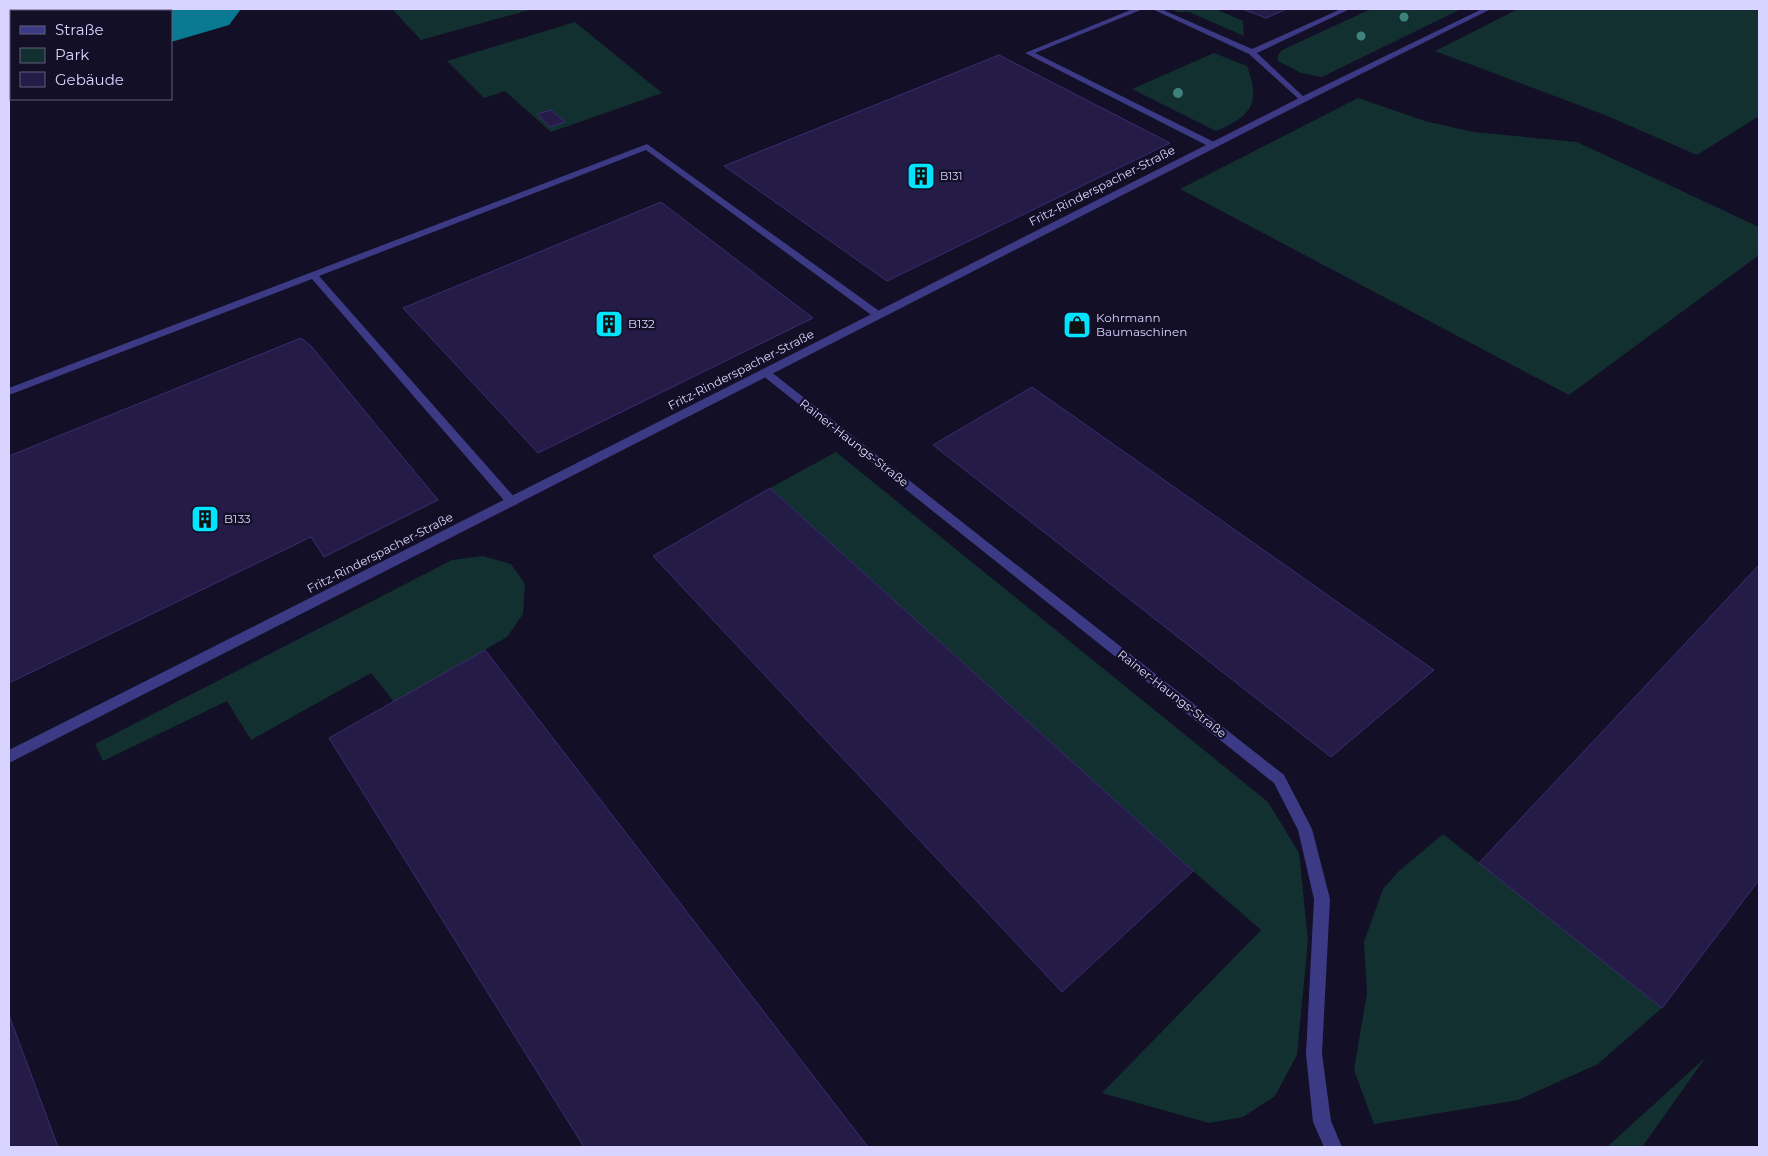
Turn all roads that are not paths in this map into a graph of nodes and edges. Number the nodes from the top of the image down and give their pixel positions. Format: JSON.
{"nodes":[{"id":1,"x":1139,"y":9,"type":"edge"},
{"id":2,"x":1156,"y":9,"type":"edge"},
{"id":3,"x":1346,"y":9,"type":"edge"},
{"id":4,"x":1487,"y":9,"type":"edge"},
{"id":5,"x":1252,"y":52,"type":"junction"},
{"id":6,"x":1302,"y":100,"type":"junction"},
{"id":7,"x":1213,"y":145,"type":"junction"},
{"id":8,"x":313,"y":275,"type":"junction"},
{"id":9,"x":878,"y":315,"type":"junction"},
{"id":10,"x":766,"y":373,"type":"junction"},
{"id":11,"x":9,"y":392,"type":"edge"},
{"id":12,"x":512,"y":502,"type":"junction"},
{"id":13,"x":9,"y":757,"type":"edge"},
{"id":14,"x":1333,"y":1147,"type":"edge"}],
"edges":[{"from":1,"to":7,"type":"street"},
{"from":2,"to":5,"type":"street"},
{"from":3,"to":5,"type":"street"},
{"from":4,"to":6,"type":"street","name":"Fritz-Rinderspacher-Straße"},
{"from":5,"to":6,"type":"street"},
{"from":6,"to":7,"type":"street","name":"Fritz-Rinderspacher-Straße"},
{"from":7,"to":9,"type":"street","name":"Fritz-Rinderspacher-Straße"},
{"from":8,"to":9,"type":"street"},
{"from":8,"to":11,"type":"street"},
{"from":8,"to":12,"type":"street"},
{"from":9,"to":10,"type":"street","name":"Fritz-Rinderspacher-Straße"},
{"from":10,"to":12,"type":"street","name":"Fritz-Rinderspacher-Straße"},
{"from":10,"to":14,"type":"street","name":"Rainer-Haungs-Straße"},
{"from":12,"to":13,"type":"street","name":"Fritz-Rinderspacher-Straße"}]}
